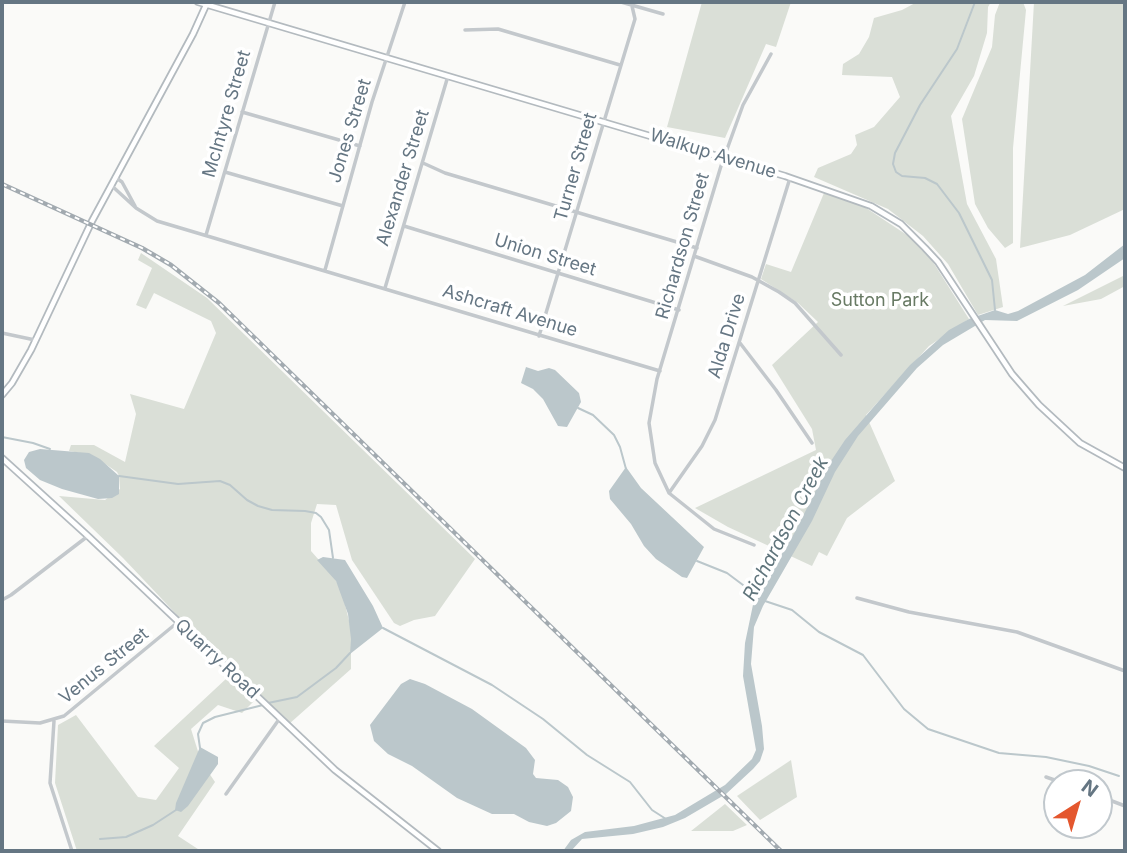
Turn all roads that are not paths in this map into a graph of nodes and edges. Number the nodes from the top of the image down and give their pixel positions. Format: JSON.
{"nodes":[{"id":1,"x":198,"y":2,"type":"edge"},
{"id":2,"x":275,"y":2,"type":"edge"},
{"id":3,"x":405,"y":2,"type":"edge"},
{"id":4,"x":621,"y":2,"type":"edge"},
{"id":5,"x":207,"y":3,"type":"edge"},
{"id":6,"x":632,"y":6,"type":"junction"},
{"id":7,"x":663,"y":14,"type":"dead end"},
{"id":8,"x":269,"y":23,"type":"junction"},
{"id":9,"x":465,"y":30,"type":"dead end"},
{"id":10,"x":771,"y":54,"type":"dead end"},
{"id":11,"x":388,"y":58,"type":"junction"},
{"id":12,"x":620,"y":65,"type":"junction"},
{"id":13,"x":448,"y":76,"type":"junction"},
{"id":14,"x":242,"y":112,"type":"junction"},
{"id":15,"x":604,"y":122,"type":"junction"},
{"id":16,"x":360,"y":146,"type":"junction"},
{"id":17,"x":724,"y":158,"type":"junction"},
{"id":18,"x":423,"y":163,"type":"junction"},
{"id":19,"x":225,"y":173,"type":"junction"},
{"id":20,"x":115,"y":177,"type":"junction"},
{"id":21,"x":790,"y":178,"type":"junction"},
{"id":22,"x":111,"y":185,"type":"junction"},
{"id":23,"x":343,"y":206,"type":"junction"},
{"id":24,"x":136,"y":208,"type":"junction"},
{"id":25,"x":578,"y":211,"type":"junction"},
{"id":26,"x":404,"y":226,"type":"junction"},
{"id":27,"x":205,"y":234,"type":"junction"},
{"id":28,"x":697,"y":248,"type":"junction"},
{"id":29,"x":695,"y":256,"type":"junction"},
{"id":30,"x":325,"y":270,"type":"junction"},
{"id":31,"x":559,"y":273,"type":"junction"},
{"id":32,"x":759,"y":280,"type":"junction"},
{"id":33,"x":385,"y":288,"type":"junction"},
{"id":34,"x":678,"y":310,"type":"junction"},
{"id":35,"x":2,"y":333,"type":"edge"},
{"id":36,"x":540,"y":336,"type":"junction"},
{"id":37,"x":35,"y":340,"type":"junction"},
{"id":38,"x":740,"y":343,"type":"junction"},
{"id":39,"x":842,"y":355,"type":"dead end"},
{"id":40,"x":660,"y":370,"type":"junction"},
{"id":41,"x":2,"y":395,"type":"edge"},
{"id":42,"x":812,"y":443,"type":"dead end"},
{"id":43,"x":2,"y":458,"type":"edge"},
{"id":44,"x":1125,"y":468,"type":"edge"},
{"id":45,"x":669,"y":493,"type":"junction"},
{"id":46,"x":88,"y":536,"type":"junction"},
{"id":47,"x":754,"y":545,"type":"dead end"},
{"id":48,"x":857,"y":598,"type":"dead end"},
{"id":49,"x":2,"y":600,"type":"edge"},
{"id":50,"x":177,"y":622,"type":"junction"},
{"id":51,"x":1125,"y":671,"type":"edge"},
{"id":52,"x":280,"y":718,"type":"junction"},
{"id":53,"x":2,"y":721,"type":"edge"},
{"id":54,"x":54,"y":721,"type":"junction"},
{"id":55,"x":226,"y":794,"type":"dead end"},
{"id":56,"x":72,"y":851,"type":"edge"},
{"id":57,"x":438,"y":851,"type":"edge"}],
"edges":[{"from":1,"to":5,"type":"street","name":"Walkup Avenue"},
{"from":2,"to":8,"type":"street","name":"McIntyre Street"},
{"from":3,"to":11,"type":"street","name":"Jones Street"},
{"from":4,"to":6,"type":"street"},
{"from":5,"to":8,"type":"street","name":"Walkup Avenue"},
{"from":5,"to":20,"type":"street"},
{"from":6,"to":7,"type":"street"},
{"from":6,"to":12,"type":"street","name":"Turner Street"},
{"from":8,"to":11,"type":"street","name":"Walkup Avenue"},
{"from":8,"to":14,"type":"street","name":"McIntyre Street"},
{"from":9,"to":12,"type":"street"},
{"from":10,"to":17,"type":"street","name":"Richardson Street"},
{"from":11,"to":13,"type":"street","name":"Walkup Avenue"},
{"from":11,"to":16,"type":"street","name":"Jones Street"},
{"from":12,"to":15,"type":"street","name":"Turner Street"},
{"from":13,"to":15,"type":"street","name":"Walkup Avenue"},
{"from":13,"to":18,"type":"street","name":"Alexander Street"},
{"from":14,"to":16,"type":"street"},
{"from":14,"to":19,"type":"street","name":"McIntyre Street"},
{"from":15,"to":17,"type":"street","name":"Walkup Avenue"},
{"from":15,"to":25,"type":"street","name":"Turner Street"},
{"from":16,"to":23,"type":"street","name":"Jones Street"},
{"from":17,"to":21,"type":"street","name":"Walkup Avenue"},
{"from":17,"to":28,"type":"street","name":"Richardson Street"},
{"from":18,"to":25,"type":"street"},
{"from":18,"to":26,"type":"street","name":"Alexander Street"},
{"from":19,"to":23,"type":"street"},
{"from":19,"to":27,"type":"street","name":"McIntyre Street"},
{"from":20,"to":22,"type":"street"},
{"from":20,"to":24,"type":"street"},
{"from":21,"to":32,"type":"street","name":"Alda Drive"},
{"from":21,"to":44,"type":"street","name":"Walkup Avenue"},
{"from":22,"to":24,"type":"street","name":"Ashcraft Avenue"},
{"from":22,"to":37,"type":"street"},
{"from":23,"to":30,"type":"street","name":"Jones Street"},
{"from":24,"to":27,"type":"street","name":"Ashcraft Avenue"},
{"from":25,"to":28,"type":"street"},
{"from":25,"to":31,"type":"street","name":"Turner Street"},
{"from":26,"to":31,"type":"street","name":"Union Street"},
{"from":26,"to":33,"type":"street","name":"Alexander Street"},
{"from":27,"to":30,"type":"street","name":"Ashcraft Avenue"},
{"from":28,"to":29,"type":"street","name":"Richardson Street"},
{"from":29,"to":32,"type":"street"},
{"from":29,"to":34,"type":"street","name":"Richardson Street"},
{"from":30,"to":33,"type":"street","name":"Ashcraft Avenue"},
{"from":31,"to":34,"type":"street","name":"Union Street"},
{"from":31,"to":36,"type":"street","name":"Turner Street"},
{"from":32,"to":38,"type":"street","name":"Alda Drive"},
{"from":32,"to":39,"type":"street"},
{"from":33,"to":36,"type":"street","name":"Ashcraft Avenue"},
{"from":34,"to":40,"type":"street","name":"Richardson Street"},
{"from":35,"to":37,"type":"street"},
{"from":36,"to":40,"type":"street","name":"Ashcraft Avenue"},
{"from":37,"to":41,"type":"street"},
{"from":38,"to":42,"type":"street"},
{"from":38,"to":45,"type":"street","name":"Alda Drive"},
{"from":40,"to":45,"type":"street"},
{"from":43,"to":46,"type":"street","name":"Quarry Road"},
{"from":45,"to":47,"type":"street"},
{"from":46,"to":49,"type":"street"},
{"from":46,"to":50,"type":"street","name":"Quarry Road"},
{"from":48,"to":51,"type":"street"},
{"from":50,"to":52,"type":"street","name":"Quarry Road"},
{"from":50,"to":54,"type":"street","name":"Venus Street"},
{"from":52,"to":55,"type":"street"},
{"from":52,"to":57,"type":"street","name":"Quarry Road"},
{"from":53,"to":54,"type":"street","name":"Venus Street"},
{"from":54,"to":56,"type":"street"}]}
